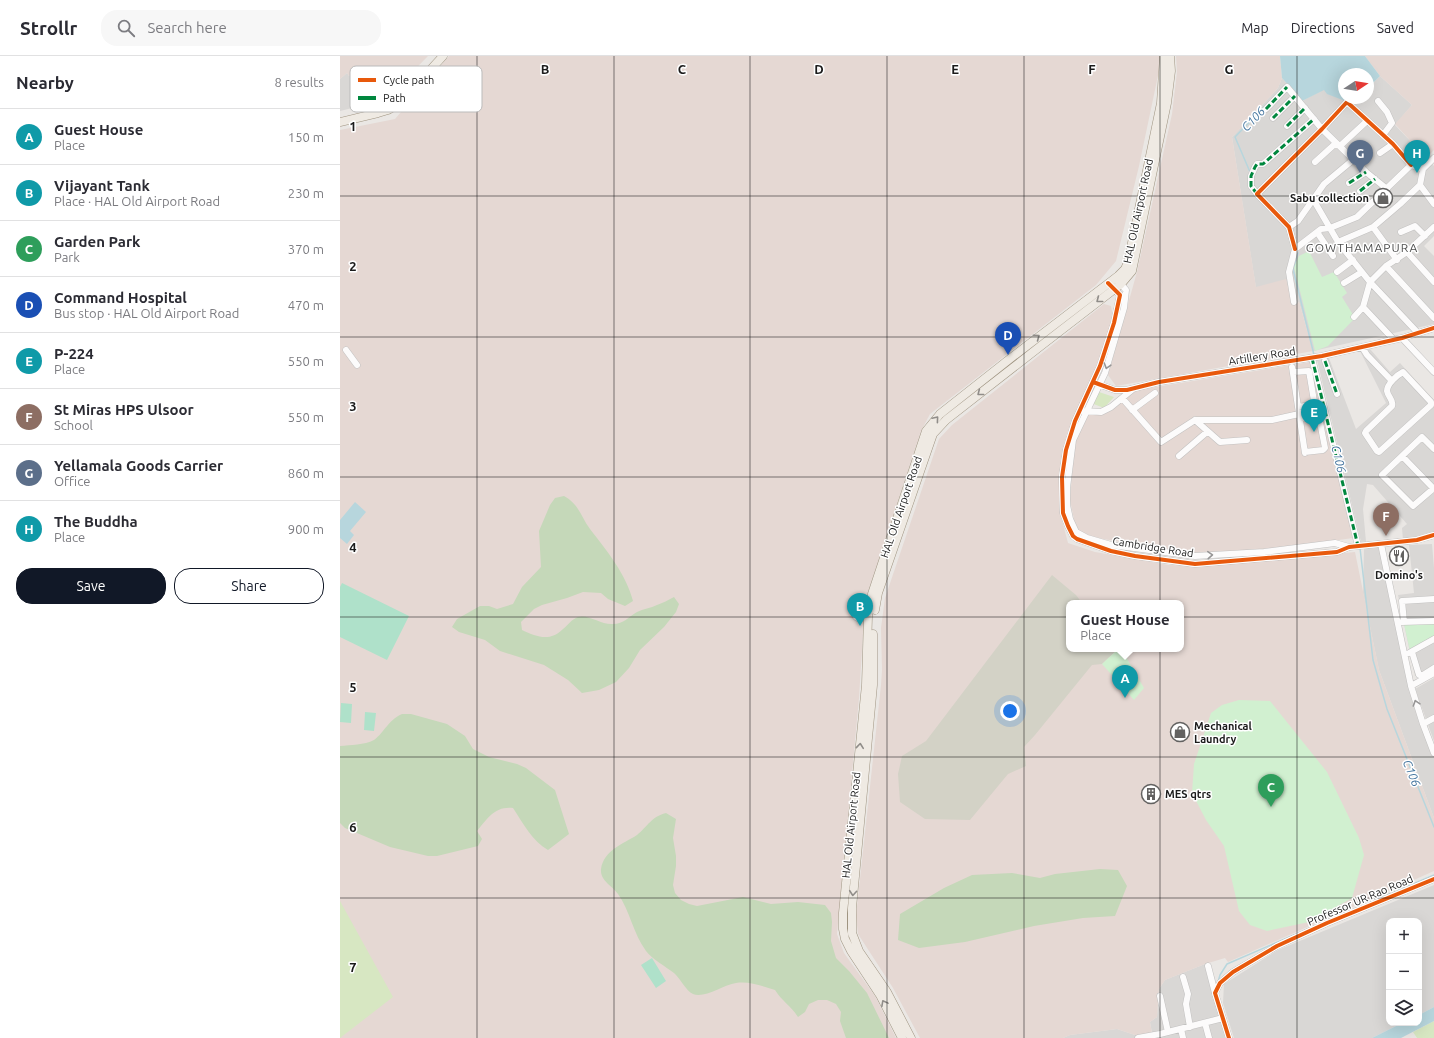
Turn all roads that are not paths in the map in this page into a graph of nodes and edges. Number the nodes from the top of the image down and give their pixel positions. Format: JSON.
{"nodes":[{"id":1,"x":436,"y":56,"type":"edge"},
{"id":2,"x":443,"y":56,"type":"edge"},
{"id":3,"x":1164,"y":56,"type":"edge"},
{"id":4,"x":1170,"y":56,"type":"edge"},
{"id":5,"x":427,"y":66,"type":"edge"},
{"id":6,"x":434,"y":66,"type":"edge"},
{"id":7,"x":1295,"y":96,"type":"junction"},
{"id":8,"x":1378,"y":101,"type":"dead end"},
{"id":9,"x":1305,"y":108,"type":"junction"},
{"id":10,"x":1266,"y":109,"type":"dead end"},
{"id":11,"x":360,"y":112,"type":"edge"},
{"id":12,"x":381,"y":112,"type":"edge"},
{"id":13,"x":340,"y":117,"type":"edge"},
{"id":14,"x":1273,"y":118,"type":"dead end"},
{"id":15,"x":1314,"y":119,"type":"junction"},
{"id":16,"x":1367,"y":121,"type":"junction"},
{"id":17,"x":340,"y":122,"type":"edge"},
{"id":18,"x":1287,"y":126,"type":"dead end"},
{"id":19,"x":1322,"y":129,"type":"junction"},
{"id":20,"x":1383,"y":135,"type":"junction"},
{"id":21,"x":1392,"y":144,"type":"junction"},
{"id":22,"x":1338,"y":145,"type":"junction"},
{"id":23,"x":1380,"y":153,"type":"dead end"},
{"id":24,"x":1434,"y":158,"type":"edge"},
{"id":25,"x":1354,"y":159,"type":"junction"},
{"id":26,"x":1315,"y":162,"type":"dead end"},
{"id":27,"x":1411,"y":165,"type":"junction"},
{"id":28,"x":1423,"y":169,"type":"junction"},
{"id":29,"x":1366,"y":172,"type":"junction"},
{"id":30,"x":1375,"y":179,"type":"junction"},
{"id":31,"x":1348,"y":183,"type":"dead end"},
{"id":32,"x":1420,"y":185,"type":"junction"},
{"id":33,"x":1387,"y":189,"type":"junction"},
{"id":34,"x":1360,"y":191,"type":"dead end"},
{"id":35,"x":1257,"y":194,"type":"junction"},
{"id":36,"x":1313,"y":199,"type":"junction"},
{"id":37,"x":1434,"y":204,"type":"edge"},
{"id":38,"x":1290,"y":226,"type":"junction"},
{"id":39,"x":1373,"y":227,"type":"junction"},
{"id":40,"x":1434,"y":227,"type":"edge"},
{"id":41,"x":1330,"y":228,"type":"junction"},
{"id":42,"x":1317,"y":232,"type":"junction"},
{"id":43,"x":1401,"y":232,"type":"dead end"},
{"id":44,"x":1425,"y":236,"type":"junction"},
{"id":45,"x":1338,"y":242,"type":"junction"},
{"id":46,"x":1295,"y":249,"type":"junction"},
{"id":47,"x":1407,"y":252,"type":"junction"},
{"id":48,"x":1333,"y":256,"type":"dead end"},
{"id":49,"x":1353,"y":260,"type":"junction"},
{"id":50,"x":1397,"y":260,"type":"junction"},
{"id":51,"x":1386,"y":266,"type":"junction"},
{"id":52,"x":1337,"y":272,"type":"dead end"},
{"id":53,"x":1362,"y":272,"type":"junction"},
{"id":54,"x":1370,"y":282,"type":"junction"},
{"id":55,"x":1434,"y":282,"type":"edge"},
{"id":56,"x":1344,"y":283,"type":"dead end"},
{"id":57,"x":1115,"y":284,"type":"junction"},
{"id":58,"x":1294,"y":302,"type":"dead end"},
{"id":59,"x":1363,"y":307,"type":"junction"},
{"id":60,"x":1354,"y":317,"type":"dead end"},
{"id":61,"x":1434,"y":318,"type":"edge"},
{"id":62,"x":1432,"y":329,"type":"edge"},
{"id":63,"x":1418,"y":333,"type":"junction"},
{"id":64,"x":1434,"y":336,"type":"edge"},
{"id":65,"x":1402,"y":338,"type":"junction"},
{"id":66,"x":1394,"y":340,"type":"junction"},
{"id":67,"x":1364,"y":346,"type":"junction"},
{"id":68,"x":346,"y":350,"type":"dead end"},
{"id":69,"x":1312,"y":358,"type":"junction"},
{"id":70,"x":1326,"y":362,"type":"dead end"},
{"id":71,"x":357,"y":365,"type":"dead end"},
{"id":72,"x":1434,"y":372,"type":"edge"},
{"id":73,"x":1392,"y":381,"type":"junction"},
{"id":74,"x":1093,"y":382,"type":"junction"},
{"id":75,"x":1100,"y":385,"type":"junction"},
{"id":76,"x":1134,"y":388,"type":"junction"},
{"id":77,"x":1155,"y":393,"type":"dead end"},
{"id":78,"x":1337,"y":394,"type":"dead end"},
{"id":79,"x":1122,"y":398,"type":"junction"},
{"id":80,"x":1298,"y":407,"type":"junction"},
{"id":81,"x":1132,"y":410,"type":"junction"},
{"id":82,"x":1083,"y":411,"type":"junction"},
{"id":83,"x":1300,"y":416,"type":"junction"},
{"id":84,"x":1195,"y":420,"type":"junction"},
{"id":85,"x":1207,"y":432,"type":"junction"},
{"id":86,"x":1247,"y":440,"type":"dead end"},
{"id":87,"x":1434,"y":449,"type":"edge"},
{"id":88,"x":1179,"y":456,"type":"dead end"},
{"id":89,"x":1402,"y":456,"type":"junction"},
{"id":90,"x":1434,"y":488,"type":"edge"},
{"id":91,"x":1434,"y":535,"type":"edge"},
{"id":92,"x":1382,"y":544,"type":"junction"},
{"id":93,"x":1358,"y":546,"type":"junction"},
{"id":94,"x":875,"y":595,"type":"junction"},
{"id":95,"x":1434,"y":599,"type":"edge"},
{"id":96,"x":1434,"y":621,"type":"edge"},
{"id":97,"x":1397,"y":622,"type":"junction"},
{"id":98,"x":1404,"y":622,"type":"junction"},
{"id":99,"x":1434,"y":639,"type":"edge"},
{"id":100,"x":1412,"y":652,"type":"junction"},
{"id":101,"x":1405,"y":656,"type":"junction"},
{"id":102,"x":1434,"y":668,"type":"edge"},
{"id":103,"x":1434,"y":673,"type":"edge"},
{"id":104,"x":1411,"y":686,"type":"junction"},
{"id":105,"x":1434,"y":718,"type":"edge"},
{"id":106,"x":1423,"y":724,"type":"junction"},
{"id":107,"x":1434,"y":751,"type":"edge"},
{"id":108,"x":1434,"y":879,"type":"edge"},
{"id":109,"x":1208,"y":966,"type":"dead end"},
{"id":110,"x":1184,"y":977,"type":"dead end"},
{"id":111,"x":1215,"y":993,"type":"junction"},
{"id":112,"x":1160,"y":996,"type":"dead end"},
{"id":113,"x":1223,"y":1018,"type":"junction"},
{"id":114,"x":1205,"y":1023,"type":"junction"},
{"id":115,"x":1190,"y":1027,"type":"junction"},
{"id":116,"x":1181,"y":1029,"type":"junction"},
{"id":117,"x":1168,"y":1032,"type":"junction"},
{"id":118,"x":1161,"y":1036,"type":"edge"},
{"id":119,"x":902,"y":1038,"type":"edge"},
{"id":120,"x":912,"y":1038,"type":"edge"},
{"id":121,"x":1138,"y":1038,"type":"edge"},
{"id":122,"x":1183,"y":1038,"type":"edge"},
{"id":123,"x":1209,"y":1038,"type":"edge"},
{"id":124,"x":1229,"y":1038,"type":"edge"}],
"edges":[{"from":1,"to":5,"type":"main road"},
{"from":2,"to":6,"type":"main road"},
{"from":3,"to":57,"type":"main road","name":"HAL Old Airport Road"},
{"from":4,"to":57,"type":"main road","name":"HAL Old Airport Road"},
{"from":7,"to":9,"type":"street"},
{"from":7,"to":10,"type":"street"},
{"from":7,"to":14,"type":"street"},
{"from":8,"to":20,"type":"street"},
{"from":9,"to":15,"type":"street"},
{"from":9,"to":18,"type":"street"},
{"from":11,"to":13,"type":"main road"},
{"from":12,"to":17,"type":"main road"},
{"from":15,"to":19,"type":"street"},
{"from":15,"to":35,"type":"street"},
{"from":16,"to":19,"type":"street"},
{"from":16,"to":20,"type":"street"},
{"from":16,"to":22,"type":"street"},
{"from":19,"to":22,"type":"street"},
{"from":19,"to":35,"type":"street"},
{"from":20,"to":21,"type":"street"},
{"from":21,"to":23,"type":"street"},
{"from":21,"to":27,"type":"street"},
{"from":22,"to":25,"type":"street"},
{"from":22,"to":26,"type":"street"},
{"from":24,"to":28,"type":"street"},
{"from":25,"to":29,"type":"street"},
{"from":25,"to":36,"type":"street"},
{"from":27,"to":28,"type":"street"},
{"from":27,"to":33,"type":"street"},
{"from":28,"to":32,"type":"street"},
{"from":29,"to":30,"type":"street"},
{"from":29,"to":31,"type":"street"},
{"from":30,"to":33,"type":"street"},
{"from":30,"to":34,"type":"street"},
{"from":32,"to":37,"type":"street"},
{"from":32,"to":39,"type":"street"},
{"from":33,"to":41,"type":"street"},
{"from":35,"to":38,"type":"street"},
{"from":36,"to":38,"type":"street"},
{"from":36,"to":41,"type":"street"},
{"from":38,"to":46,"type":"street"},
{"from":39,"to":45,"type":"street"},
{"from":39,"to":50,"type":"street"},
{"from":40,"to":44,"type":"street"},
{"from":41,"to":42,"type":"street"},
{"from":41,"to":45,"type":"street"},
{"from":42,"to":46,"type":"street"},
{"from":42,"to":48,"type":"street"},
{"from":43,"to":44,"type":"street"},
{"from":44,"to":47,"type":"street"},
{"from":45,"to":49,"type":"street"},
{"from":46,"to":58,"type":"street"},
{"from":47,"to":50,"type":"street"},
{"from":47,"to":55,"type":"street"},
{"from":49,"to":52,"type":"street"},
{"from":49,"to":53,"type":"street"},
{"from":50,"to":51,"type":"street"},
{"from":51,"to":54,"type":"street"},
{"from":51,"to":61,"type":"street"},
{"from":53,"to":54,"type":"street"},
{"from":53,"to":56,"type":"street"},
{"from":54,"to":59,"type":"street"},
{"from":54,"to":63,"type":"street"},
{"from":57,"to":74,"type":"street","name":"Cambridge Road"},
{"from":57,"to":75,"type":"street","name":"Cambridge Road","one_way":true},
{"from":57,"to":94,"type":"main road","name":"HAL Old Airport Road"},
{"from":59,"to":60,"type":"street"},
{"from":59,"to":66,"type":"street"},
{"from":62,"to":63,"type":"street","name":"Artillery Road"},
{"from":62,"to":64,"type":"street"},
{"from":63,"to":65,"type":"street","name":"Artillery Road"},
{"from":65,"to":66,"type":"street","name":"Artillery Road"},
{"from":65,"to":72,"type":"street"},
{"from":66,"to":67,"type":"street","name":"Artillery Road"},
{"from":67,"to":69,"type":"street","name":"Artillery Road"},
{"from":67,"to":73,"type":"street"},
{"from":68,"to":71,"type":"street"},
{"from":69,"to":76,"type":"street","name":"Artillery Road"},
{"from":69,"to":93,"type":"street"},
{"from":70,"to":78,"type":"street"},
{"from":73,"to":73,"type":"street"},
{"from":74,"to":75,"type":"street","name":"Artillery Road"},
{"from":74,"to":82,"type":"street","name":"Cambridge Road"},
{"from":75,"to":76,"type":"street","name":"Artillery Road"},
{"from":75,"to":82,"type":"street","name":"Cambridge Road"},
{"from":76,"to":79,"type":"street","name":"Artillery Road"},
{"from":77,"to":81,"type":"street"},
{"from":79,"to":81,"type":"street"},
{"from":79,"to":82,"type":"street","name":"Artillery Road"},
{"from":80,"to":80,"type":"street"},
{"from":80,"to":83,"type":"street"},
{"from":81,"to":84,"type":"street"},
{"from":82,"to":93,"type":"street","name":"Cambridge Road"},
{"from":83,"to":83,"type":"street"},
{"from":83,"to":84,"type":"street"},
{"from":84,"to":85,"type":"street"},
{"from":85,"to":86,"type":"street"},
{"from":85,"to":88,"type":"street"},
{"from":87,"to":89,"type":"street"},
{"from":89,"to":90,"type":"street"},
{"from":89,"to":90,"type":"street"},
{"from":91,"to":92,"type":"street","name":"Cambridge Road"},
{"from":92,"to":93,"type":"street","name":"Cambridge Road"},
{"from":92,"to":97,"type":"street"},
{"from":119,"to":94,"type":"main road","name":"HAL Old Airport Road","one_way":true},
{"from":94,"to":120,"type":"main road","name":"HAL Old Airport Road","one_way":true},
{"from":95,"to":98,"type":"street"},
{"from":96,"to":98,"type":"street"},
{"from":97,"to":98,"type":"street"},
{"from":97,"to":101,"type":"street"},
{"from":99,"to":100,"type":"street"},
{"from":100,"to":101,"type":"street"},
{"from":100,"to":102,"type":"street"},
{"from":101,"to":104,"type":"street"},
{"from":103,"to":104,"type":"street"},
{"from":106,"to":104,"type":"street","one_way":true},
{"from":105,"to":106,"type":"street"},
{"from":106,"to":107,"type":"street"},
{"from":108,"to":111,"type":"street","name":"Professor UR Rao Road"},
{"from":109,"to":111,"type":"street"},
{"from":110,"to":115,"type":"street"},
{"from":111,"to":113,"type":"street"},
{"from":112,"to":117,"type":"street"},
{"from":113,"to":114,"type":"street"},
{"from":113,"to":124,"type":"street"},
{"from":114,"to":115,"type":"street"},
{"from":114,"to":123,"type":"street"},
{"from":115,"to":116,"type":"street"},
{"from":116,"to":117,"type":"street"},
{"from":116,"to":122,"type":"street"},
{"from":117,"to":118,"type":"street"},
{"from":118,"to":121,"type":"street"}]}
